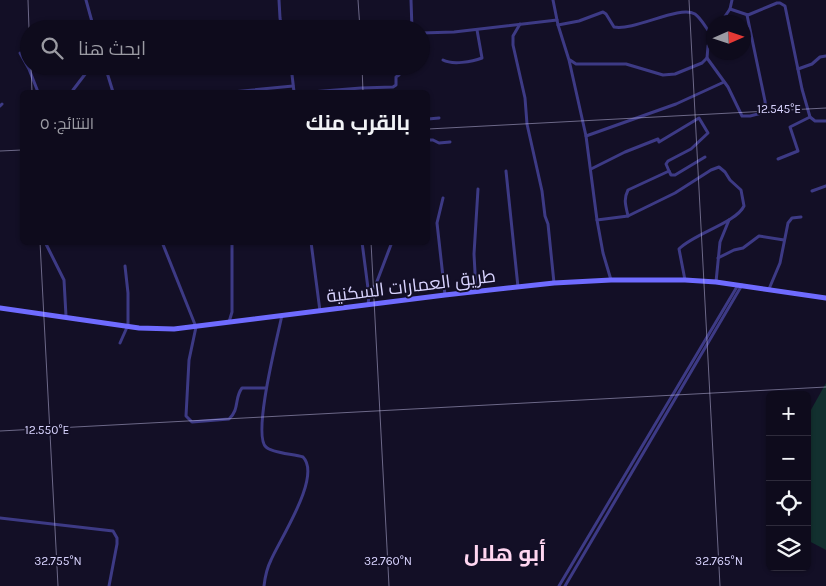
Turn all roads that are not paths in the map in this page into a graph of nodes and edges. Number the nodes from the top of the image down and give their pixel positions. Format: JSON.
{"nodes":[{"id":1,"x":86,"y":0,"type":"edge"},
{"id":2,"x":279,"y":0,"type":"edge"},
{"id":3,"x":411,"y":0,"type":"edge"},
{"id":4,"x":553,"y":0,"type":"edge"},
{"id":5,"x":732,"y":0,"type":"edge"},
{"id":6,"x":730,"y":9,"type":"junction"},
{"id":7,"x":726,"y":15,"type":"edge"},
{"id":8,"x":747,"y":15,"type":"joint"},
{"id":9,"x":92,"y":20,"type":"edge"},
{"id":10,"x":280,"y":20,"type":"edge"},
{"id":11,"x":412,"y":20,"type":"edge"},
{"id":12,"x":557,"y":20,"type":"junction"},
{"id":13,"x":520,"y":24,"type":"junction"},
{"id":14,"x":558,"y":25,"type":"junction"},
{"id":15,"x":706,"y":26,"type":"edge"},
{"id":16,"x":477,"y":30,"type":"junction"},
{"id":17,"x":430,"y":33,"type":"edge"},
{"id":18,"x":751,"y":34,"type":"edge"},
{"id":19,"x":826,"y":56,"type":"edge"},
{"id":20,"x":706,"y":59,"type":"edge"},
{"id":21,"x":443,"y":60,"type":"dead end"},
{"id":22,"x":569,"y":60,"type":"junction"},
{"id":23,"x":708,"y":60,"type":"edge"},
{"id":24,"x":798,"y":69,"type":"junction"},
{"id":25,"x":31,"y":75,"type":"edge"},
{"id":26,"x":84,"y":75,"type":"edge"},
{"id":27,"x":108,"y":75,"type":"edge"},
{"id":28,"x":292,"y":75,"type":"edge"},
{"id":29,"x":399,"y":75,"type":"dead end"},
{"id":30,"x":724,"y":82,"type":"junction"},
{"id":31,"x":293,"y":86,"type":"junction"},
{"id":32,"x":37,"y":90,"type":"edge"},
{"id":33,"x":73,"y":90,"type":"edge"},
{"id":34,"x":112,"y":90,"type":"edge"},
{"id":35,"x":252,"y":90,"type":"edge"},
{"id":36,"x":294,"y":90,"type":"edge"},
{"id":37,"x":336,"y":90,"type":"edge"},
{"id":38,"x":810,"y":117,"type":"junction"},
{"id":39,"x":439,"y":118,"type":"dead end"},
{"id":40,"x":430,"y":120,"type":"edge"},
{"id":41,"x":826,"y":121,"type":"edge"},
{"id":42,"x":586,"y":136,"type":"junction"},
{"id":43,"x":430,"y":141,"type":"edge"},
{"id":44,"x":450,"y":142,"type":"dead end"},
{"id":45,"x":705,"y":157,"type":"dead end"},
{"id":46,"x":778,"y":159,"type":"dead end"},
{"id":47,"x":591,"y":169,"type":"junction"},
{"id":48,"x":506,"y":171,"type":"dead end"},
{"id":49,"x":669,"y":171,"type":"junction"},
{"id":50,"x":826,"y":186,"type":"edge"},
{"id":51,"x":478,"y":189,"type":"dead end"},
{"id":52,"x":812,"y":190,"type":"dead end"},
{"id":53,"x":443,"y":198,"type":"dead end"},
{"id":54,"x":628,"y":216,"type":"junction"},
{"id":55,"x":801,"y":217,"type":"dead end"},
{"id":56,"x":730,"y":219,"type":"junction"},
{"id":57,"x":597,"y":220,"type":"junction"},
{"id":58,"x":784,"y":240,"type":"junction"},
{"id":59,"x":46,"y":245,"type":"edge"},
{"id":60,"x":163,"y":245,"type":"edge"},
{"id":61,"x":232,"y":245,"type":"edge"},
{"id":62,"x":311,"y":245,"type":"edge"},
{"id":63,"x":362,"y":245,"type":"edge"},
{"id":64,"x":391,"y":245,"type":"edge"},
{"id":65,"x":718,"y":258,"type":"junction"},
{"id":66,"x":125,"y":266,"type":"dead end"},
{"id":67,"x":612,"y":280,"type":"junction"},
{"id":68,"x":685,"y":280,"type":"junction"},
{"id":69,"x":716,"y":282,"type":"junction"},
{"id":70,"x":554,"y":283,"type":"junction"},
{"id":71,"x":740,"y":285,"type":"junction"},
{"id":72,"x":518,"y":287,"type":"junction"},
{"id":73,"x":769,"y":289,"type":"junction"},
{"id":74,"x":476,"y":292,"type":"junction"},
{"id":75,"x":445,"y":295,"type":"junction"},
{"id":76,"x":369,"y":296,"type":"junction"},
{"id":77,"x":826,"y":298,"type":"edge"},
{"id":78,"x":368,"y":305,"type":"junction"},
{"id":79,"x":0,"y":308,"type":"edge"},
{"id":80,"x":320,"y":311,"type":"junction"},
{"id":81,"x":66,"y":316,"type":"junction"},
{"id":82,"x":282,"y":316,"type":"junction"},
{"id":83,"x":229,"y":322,"type":"junction"},
{"id":84,"x":128,"y":325,"type":"junction"},
{"id":85,"x":196,"y":327,"type":"junction"},
{"id":86,"x":120,"y":343,"type":"dead end"},
{"id":87,"x":266,"y":388,"type":"junction"},
{"id":88,"x":0,"y":518,"type":"edge"},
{"id":89,"x":109,"y":586,"type":"edge"},
{"id":90,"x":264,"y":586,"type":"edge"},
{"id":91,"x":560,"y":586,"type":"edge"},
{"id":92,"x":565,"y":586,"type":"edge"}],
"edges":[{"from":1,"to":9,"type":"street"},
{"from":2,"to":10,"type":"street"},
{"from":3,"to":11,"type":"street"},
{"from":4,"to":12,"type":"street"},
{"from":5,"to":6,"type":"street"},
{"from":6,"to":7,"type":"street"},
{"from":6,"to":8,"type":"street"},
{"from":8,"to":24,"type":"street"},
{"from":12,"to":13,"type":"street"},
{"from":12,"to":14,"type":"street"},
{"from":13,"to":16,"type":"street"},
{"from":13,"to":70,"type":"street"},
{"from":14,"to":15,"type":"street"},
{"from":14,"to":22,"type":"street"},
{"from":16,"to":17,"type":"street"},
{"from":16,"to":21,"type":"street"},
{"from":18,"to":30,"type":"street"},
{"from":19,"to":24,"type":"street"},
{"from":20,"to":22,"type":"street"},
{"from":22,"to":42,"type":"street"},
{"from":23,"to":30,"type":"street"},
{"from":24,"to":38,"type":"street"},
{"from":25,"to":32,"type":"street"},
{"from":26,"to":33,"type":"street"},
{"from":27,"to":34,"type":"street"},
{"from":28,"to":31,"type":"street"},
{"from":29,"to":37,"type":"street"},
{"from":30,"to":42,"type":"street"},
{"from":31,"to":35,"type":"street"},
{"from":31,"to":36,"type":"street"},
{"from":38,"to":41,"type":"street"},
{"from":38,"to":46,"type":"street"},
{"from":39,"to":40,"type":"street"},
{"from":42,"to":47,"type":"street"},
{"from":43,"to":44,"type":"street"},
{"from":45,"to":49,"type":"street"},
{"from":47,"to":49,"type":"street"},
{"from":47,"to":57,"type":"street"},
{"from":48,"to":72,"type":"street"},
{"from":49,"to":54,"type":"street"},
{"from":50,"to":52,"type":"street"},
{"from":51,"to":74,"type":"street"},
{"from":53,"to":75,"type":"street"},
{"from":54,"to":56,"type":"street"},
{"from":54,"to":57,"type":"street"},
{"from":55,"to":58,"type":"street"},
{"from":56,"to":65,"type":"street"},
{"from":56,"to":68,"type":"street"},
{"from":57,"to":67,"type":"street"},
{"from":58,"to":65,"type":"street"},
{"from":58,"to":73,"type":"street"},
{"from":59,"to":81,"type":"street"},
{"from":60,"to":85,"type":"street"},
{"from":61,"to":83,"type":"street"},
{"from":62,"to":80,"type":"street"},
{"from":63,"to":76,"type":"street"},
{"from":64,"to":76,"type":"street"},
{"from":65,"to":69,"type":"street"},
{"from":66,"to":84,"type":"street"},
{"from":67,"to":68,"type":"main road","name":"طريق العمارات السكنية"},
{"from":67,"to":70,"type":"main road","name":"طريق العمارات السكنية"},
{"from":68,"to":69,"type":"main road","name":"طريق العمارات السكنية"},
{"from":69,"to":71,"type":"main road","name":"طريق العمارات السكنية"},
{"from":70,"to":72,"type":"main road","name":"طريق العمارات السكنية"},
{"from":71,"to":73,"type":"main road","name":"طريق العمارات السكنية"},
{"from":71,"to":91,"type":"street"},
{"from":71,"to":92,"type":"street"},
{"from":72,"to":74,"type":"main road","name":"طريق العمارات السكنية"},
{"from":73,"to":77,"type":"main road","name":"طريق العمارات السكنية"},
{"from":74,"to":75,"type":"main road","name":"طريق العمارات السكنية"},
{"from":75,"to":78,"type":"main road","name":"طريق العمارات السكنية"},
{"from":76,"to":78,"type":"street"},
{"from":78,"to":80,"type":"main road","name":"طريق العمارات السكنية"},
{"from":79,"to":81,"type":"main road","name":"طريق العمارات السكنية"},
{"from":80,"to":82,"type":"main road","name":"طريق العمارات السكنية"},
{"from":81,"to":84,"type":"main road","name":"طريق العمارات السكنية"},
{"from":82,"to":83,"type":"main road","name":"طريق العمارات السكنية"},
{"from":82,"to":87,"type":"street"},
{"from":83,"to":85,"type":"main road","name":"طريق العمارات السكنية"},
{"from":84,"to":85,"type":"main road","name":"طريق العمارات السكنية"},
{"from":84,"to":86,"type":"street"},
{"from":85,"to":87,"type":"street"},
{"from":87,"to":90,"type":"street"},
{"from":88,"to":89,"type":"street"}]}
